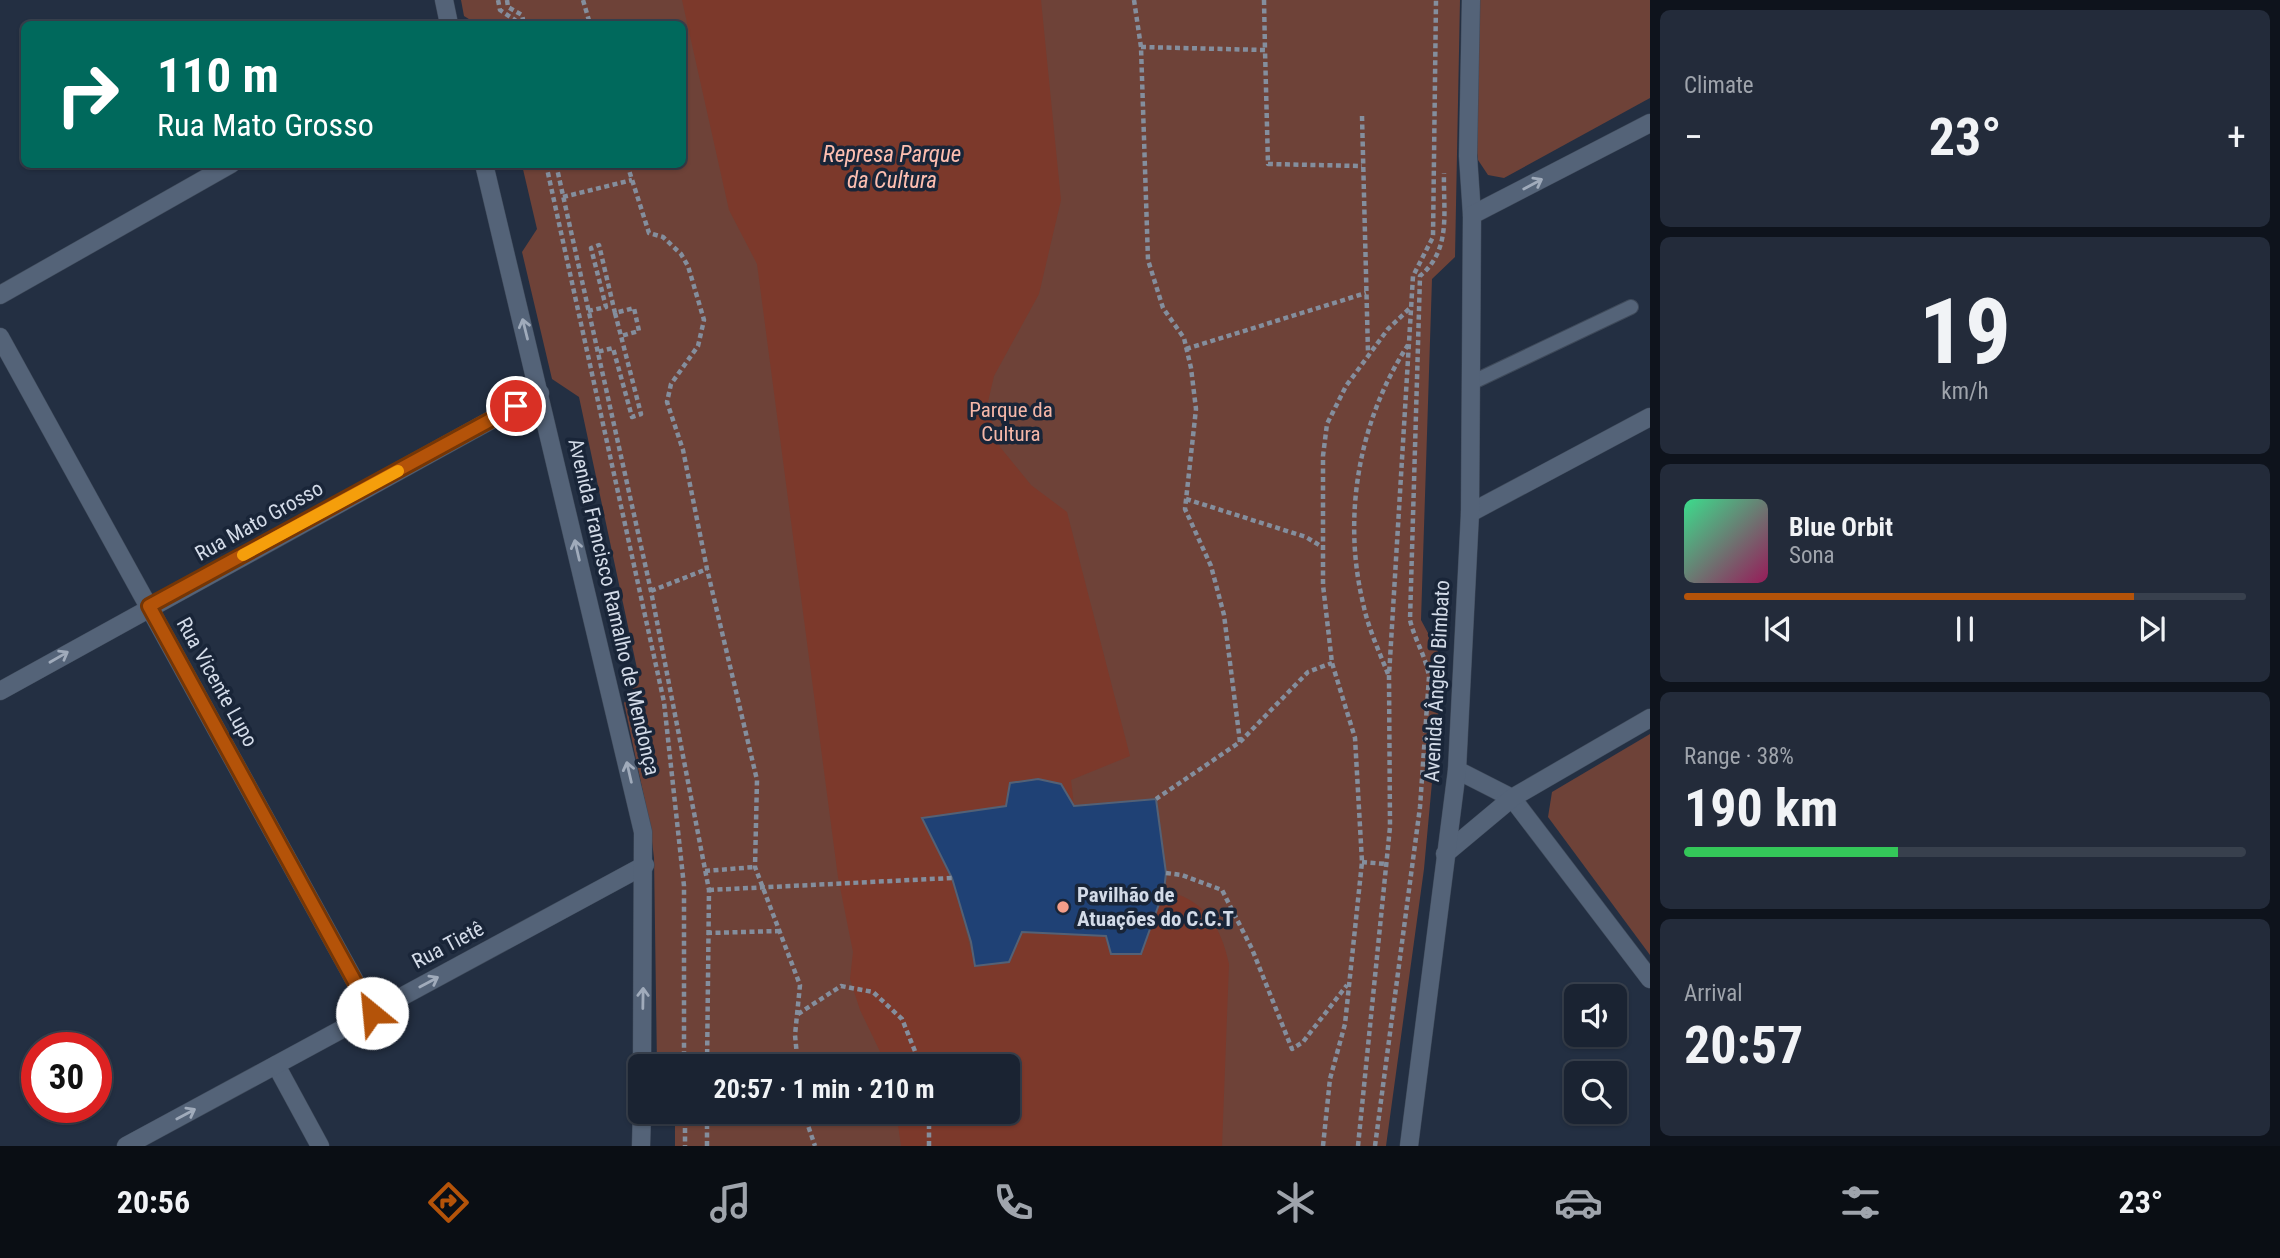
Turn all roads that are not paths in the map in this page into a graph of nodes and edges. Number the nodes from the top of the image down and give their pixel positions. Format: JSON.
{"nodes":[{"id":1,"x":444,"y":0,"type":"edge"},
{"id":2,"x":1471,"y":0,"type":"edge"},
{"id":3,"x":448,"y":21,"type":"edge"},
{"id":4,"x":1650,"y":123,"type":"edge"},
{"id":5,"x":224,"y":168,"type":"edge"},
{"id":6,"x":485,"y":168,"type":"edge"},
{"id":7,"x":1472,"y":215,"type":"junction"},
{"id":8,"x":0,"y":295,"type":"edge"},
{"id":9,"x":1631,"y":307,"type":"dead end"},
{"id":10,"x":0,"y":337,"type":"edge"},
{"id":11,"x":1471,"y":383,"type":"junction"},
{"id":12,"x":540,"y":393,"type":"junction"},
{"id":13,"x":1650,"y":417,"type":"edge"},
{"id":14,"x":1470,"y":513,"type":"junction"},
{"id":15,"x":149,"y":606,"type":"junction"},
{"id":16,"x":0,"y":691,"type":"edge"},
{"id":17,"x":1650,"y":718,"type":"edge"},
{"id":18,"x":1457,"y":770,"type":"junction"},
{"id":19,"x":1512,"y":798,"type":"junction"},
{"id":20,"x":1445,"y":854,"type":"junction"},
{"id":21,"x":645,"y":865,"type":"junction"},
{"id":22,"x":1650,"y":979,"type":"edge"},
{"id":23,"x":372,"y":1013,"type":"junction"},
{"id":24,"x":642,"y":1054,"type":"edge"},
{"id":25,"x":276,"y":1065,"type":"junction"},
{"id":26,"x":642,"y":1124,"type":"edge"},
{"id":27,"x":126,"y":1146,"type":"edge"},
{"id":28,"x":320,"y":1146,"type":"edge"},
{"id":29,"x":641,"y":1146,"type":"edge"},
{"id":30,"x":1409,"y":1146,"type":"edge"}],
"edges":[{"from":1,"to":3,"type":"street"},
{"from":2,"to":7,"type":"street","name":"Avenida Ângelo Bimbato"},
{"from":7,"to":4,"type":"street","one_way":true},
{"from":5,"to":8,"type":"street"},
{"from":12,"to":6,"type":"street","name":"Avenida Francisco Ramalho de Mendonça","one_way":true},
{"from":7,"to":11,"type":"street","name":"Avenida Ângelo Bimbato"},
{"from":9,"to":11,"type":"lane"},
{"from":10,"to":15,"type":"street","name":"Rua Vicente Lupo"},
{"from":11,"to":14,"type":"street","name":"Avenida Ângelo Bimbato"},
{"from":12,"to":15,"type":"street","name":"Rua Mato Grosso"},
{"from":21,"to":12,"type":"street","name":"Avenida Francisco Ramalho de Mendonça","one_way":true},
{"from":13,"to":14,"type":"street"},
{"from":14,"to":18,"type":"street","name":"Avenida Ângelo Bimbato"},
{"from":16,"to":15,"type":"street","name":"Rua Mato Grosso","one_way":true},
{"from":15,"to":23,"type":"street","name":"Rua Vicente Lupo"},
{"from":17,"to":19,"type":"street"},
{"from":18,"to":19,"type":"street"},
{"from":18,"to":20,"type":"street","name":"Avenida Ângelo Bimbato"},
{"from":19,"to":20,"type":"street"},
{"from":19,"to":22,"type":"street"},
{"from":20,"to":30,"type":"street","name":"Avenida Ângelo Bimbato"},
{"from":23,"to":21,"type":"street","name":"Rua Tietê","one_way":true},
{"from":24,"to":21,"type":"street","name":"Avenida Francisco Ramalho de Mendonça","one_way":true},
{"from":23,"to":25,"type":"street","name":"Rua Tietê"},
{"from":27,"to":25,"type":"street","name":"Rua Tietê","one_way":true},
{"from":25,"to":28,"type":"street"},
{"from":26,"to":29,"type":"street"}]}
